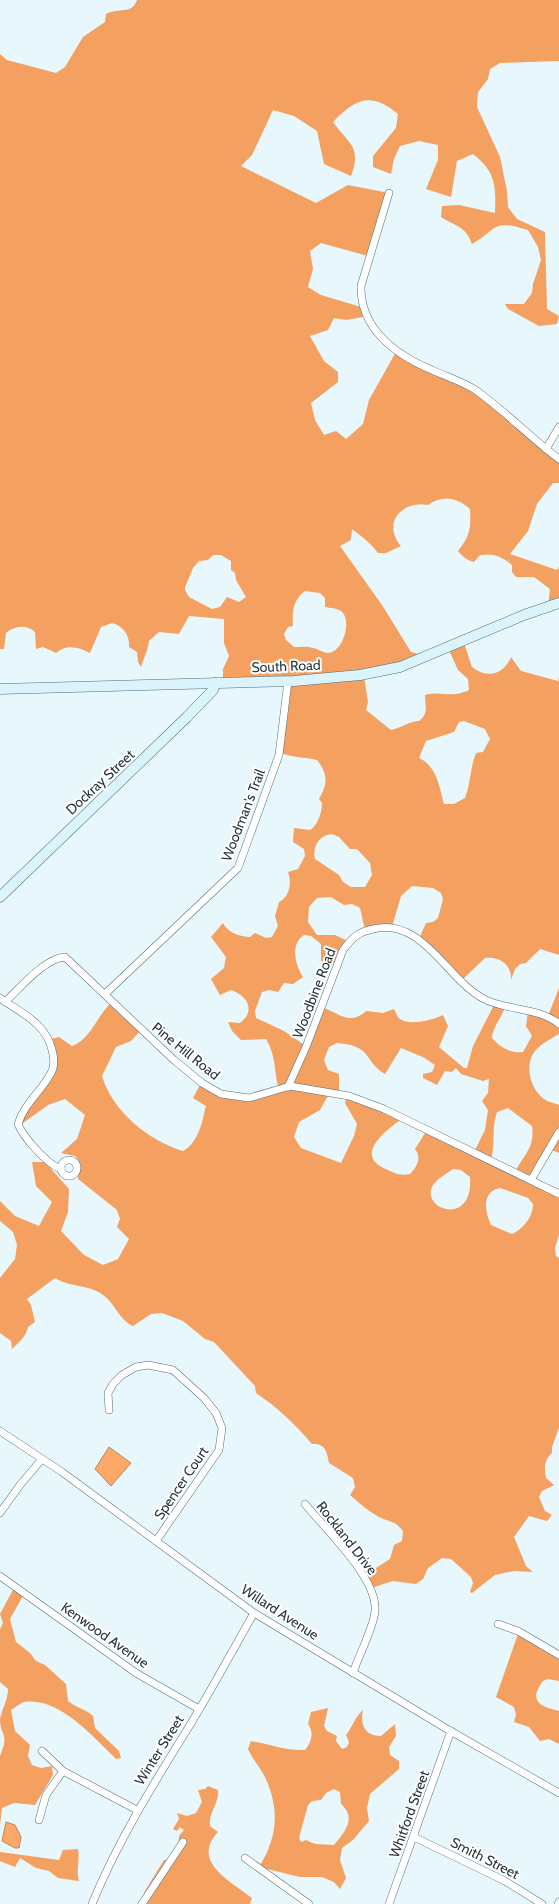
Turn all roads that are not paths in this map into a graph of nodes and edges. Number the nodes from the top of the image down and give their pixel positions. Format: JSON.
{"nodes":[{"id":1,"x":389,"y":193,"type":"dead end"},
{"id":2,"x":559,"y":427,"type":"edge"},
{"id":3,"x":546,"y":449,"type":"junction"},
{"id":4,"x":559,"y":459,"type":"edge"},
{"id":5,"x":559,"y":603,"type":"edge"},
{"id":6,"x":288,"y":681,"type":"junction"},
{"id":7,"x":215,"y":683,"type":"junction"},
{"id":8,"x":0,"y":689,"type":"edge"},
{"id":9,"x":0,"y":898,"type":"edge"},
{"id":10,"x":105,"y":994,"type":"junction"},
{"id":11,"x":3,"y":1000,"type":"edge"},
{"id":12,"x":559,"y":1024,"type":"edge"},
{"id":13,"x":288,"y":1087,"type":"junction"},
{"id":14,"x":559,"y":1132,"type":"edge"},
{"id":15,"x":61,"y":1169,"type":"dead end"},
{"id":16,"x":531,"y":1180,"type":"junction"},
{"id":17,"x":559,"y":1194,"type":"edge"},
{"id":18,"x":109,"y":1410,"type":"dead end"},
{"id":19,"x":0,"y":1431,"type":"edge"},
{"id":20,"x":42,"y":1459,"type":"junction"},
{"id":21,"x":304,"y":1504,"type":"dead end"},
{"id":22,"x":0,"y":1513,"type":"edge"},
{"id":23,"x":156,"y":1541,"type":"junction"},
{"id":24,"x":0,"y":1576,"type":"edge"},
{"id":25,"x":254,"y":1613,"type":"junction"},
{"id":26,"x":498,"y":1624,"type":"dead end"},
{"id":27,"x":559,"y":1654,"type":"edge"},
{"id":28,"x":353,"y":1673,"type":"junction"},
{"id":29,"x":199,"y":1709,"type":"junction"},
{"id":30,"x":451,"y":1731,"type":"junction"},
{"id":31,"x":42,"y":1751,"type":"dead end"},
{"id":32,"x":62,"y":1771,"type":"junction"},
{"id":33,"x":559,"y":1793,"type":"edge"},
{"id":34,"x":137,"y":1810,"type":"junction"},
{"id":35,"x":39,"y":1820,"type":"dead end"},
{"id":36,"x":414,"y":1837,"type":"junction"},
{"id":37,"x":183,"y":1842,"type":"dead end"},
{"id":38,"x":245,"y":1858,"type":"dead end"},
{"id":39,"x":92,"y":1904,"type":"edge"},
{"id":40,"x":142,"y":1904,"type":"edge"},
{"id":41,"x":309,"y":1904,"type":"edge"},
{"id":42,"x":389,"y":1904,"type":"edge"},
{"id":43,"x":542,"y":1904,"type":"edge"}],
"edges":[{"from":1,"to":3,"type":"street"},
{"from":2,"to":3,"type":"street"},
{"from":3,"to":4,"type":"street"},
{"from":5,"to":6,"type":"street","name":"South Road"},
{"from":6,"to":7,"type":"street","name":"South Road"},
{"from":6,"to":10,"type":"street","name":"Woodman's Trail"},
{"from":7,"to":8,"type":"street","name":"South Road"},
{"from":7,"to":9,"type":"street","name":"Dockray Street"},
{"from":10,"to":11,"type":"street","name":"Pine Hill Road"},
{"from":10,"to":13,"type":"street","name":"Pine Hill Road"},
{"from":11,"to":15,"type":"street"},
{"from":12,"to":13,"type":"street","name":"Woodbine Road"},
{"from":13,"to":16,"type":"street","name":"Pine Hill Road"},
{"from":14,"to":16,"type":"street"},
{"from":16,"to":17,"type":"street","name":"Pine Hill Road"},
{"from":18,"to":23,"type":"street","name":"Spencer Court"},
{"from":19,"to":20,"type":"street","name":"Willard Avenue"},
{"from":20,"to":22,"type":"street"},
{"from":20,"to":23,"type":"street","name":"Willard Avenue"},
{"from":21,"to":28,"type":"street","name":"Rockland Drive"},
{"from":23,"to":25,"type":"street","name":"Willard Avenue"},
{"from":24,"to":29,"type":"street","name":"Kenwood Avenue"},
{"from":25,"to":28,"type":"street","name":"Willard Avenue"},
{"from":25,"to":29,"type":"street","name":"Winter Street"},
{"from":26,"to":27,"type":"street"},
{"from":28,"to":30,"type":"street","name":"Willard Avenue"},
{"from":29,"to":34,"type":"street","name":"Winter Street"},
{"from":30,"to":33,"type":"street","name":"Willard Avenue"},
{"from":30,"to":36,"type":"street","name":"Whitford Street"},
{"from":31,"to":32,"type":"street"},
{"from":32,"to":34,"type":"street"},
{"from":32,"to":35,"type":"street"},
{"from":34,"to":39,"type":"street","name":"Winter Street"},
{"from":36,"to":42,"type":"street","name":"Whitford Street"},
{"from":36,"to":43,"type":"street","name":"Smith Street"},
{"from":37,"to":40,"type":"street"},
{"from":38,"to":41,"type":"street"}]}
